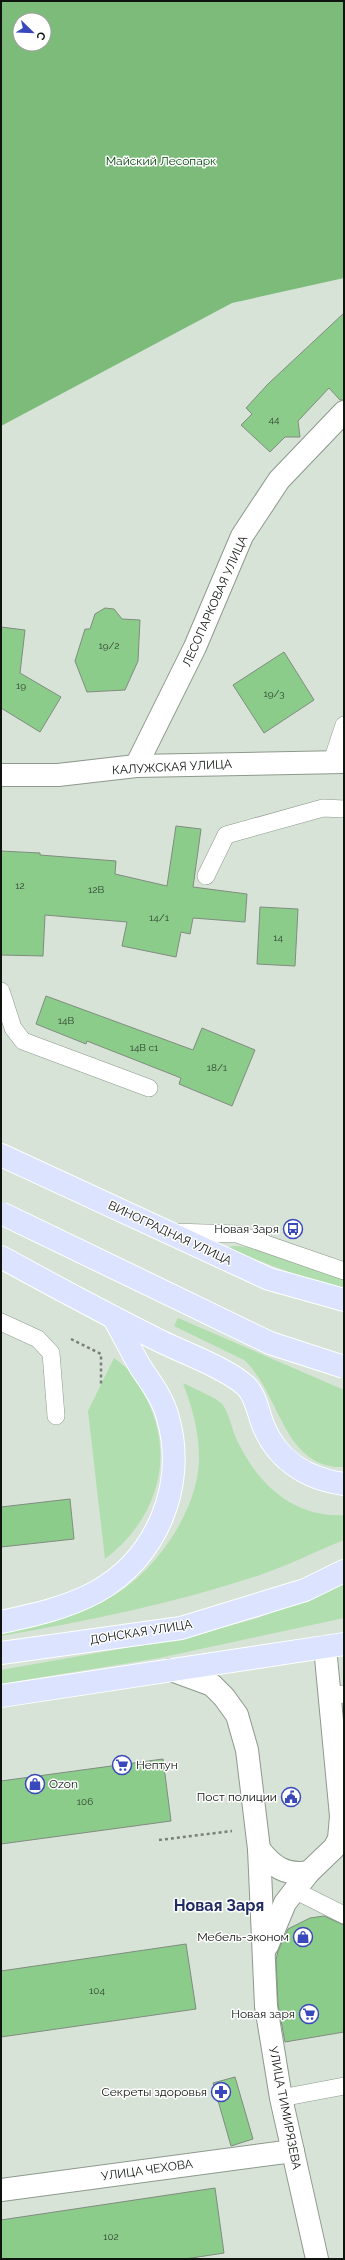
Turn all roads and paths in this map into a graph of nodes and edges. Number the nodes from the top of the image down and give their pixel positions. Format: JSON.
{"nodes":[{"id":1,"x":344,"y":412,"type":"edge"},
{"id":2,"x":344,"y":725,"type":"edge"},
{"id":3,"x":338,"y":762,"type":"edge"},
{"id":4,"x":136,"y":766,"type":"junction"},
{"id":5,"x":1,"y":775,"type":"edge"},
{"id":6,"x":344,"y":809,"type":"edge"},
{"id":7,"x":206,"y":876,"type":"dead end"},
{"id":8,"x":1,"y":991,"type":"edge"},
{"id":9,"x":149,"y":1088,"type":"dead end"},
{"id":10,"x":1,"y":1155,"type":"edge"},
{"id":11,"x":1,"y":1213,"type":"edge"},
{"id":12,"x":167,"y":1232,"type":"junction"},
{"id":13,"x":1,"y":1257,"type":"edge"},
{"id":14,"x":344,"y":1271,"type":"edge"},
{"id":15,"x":341,"y":1301,"type":"edge"},
{"id":16,"x":114,"y":1317,"type":"junction"},
{"id":17,"x":1,"y":1322,"type":"edge"},
{"id":18,"x":344,"y":1367,"type":"edge"},
{"id":19,"x":56,"y":1416,"type":"dead end"},
{"id":20,"x":344,"y":1484,"type":"edge"},
{"id":21,"x":344,"y":1571,"type":"edge"},
{"id":22,"x":1,"y":1622,"type":"edge"},
{"id":23,"x":334,"y":1646,"type":"edge"},
{"id":24,"x":1,"y":1653,"type":"edge"},
{"id":25,"x":170,"y":1670,"type":"junction"},
{"id":26,"x":337,"y":1695,"type":"edge"},
{"id":27,"x":1,"y":1696,"type":"edge"},
{"id":28,"x":232,"y":1831,"type":"dead end"},
{"id":29,"x":159,"y":1840,"type":"dead end"},
{"id":30,"x":259,"y":1849,"type":"junction"},
{"id":31,"x":309,"y":1872,"type":"junction"},
{"id":32,"x":294,"y":1890,"type":"junction"},
{"id":33,"x":344,"y":1915,"type":"edge"},
{"id":34,"x":263,"y":1956,"type":"junction"},
{"id":35,"x":344,"y":2086,"type":"edge"},
{"id":36,"x":281,"y":2098,"type":"junction"},
{"id":37,"x":293,"y":2151,"type":"junction"},
{"id":38,"x":1,"y":2190,"type":"edge"},
{"id":39,"x":317,"y":2259,"type":"edge"}],
"edges":[{"from":1,"to":4,"type":"street","name":"ЛЕСОПАРКОВАЯ УЛИЦА"},
{"from":2,"to":3,"type":"lane"},
{"from":3,"to":4,"type":"street","name":"КАЛУЖСКАЯ УЛИЦА"},
{"from":4,"to":5,"type":"street","name":"КАЛУЖСКАЯ УЛИЦА"},
{"from":6,"to":7,"type":"lane"},
{"from":8,"to":9,"type":"lane"},
{"from":10,"to":12,"type":"main road","name":"ВИНОГРАДНАЯ УЛИЦА"},
{"from":11,"to":18,"type":"main road","bridge":true},
{"from":12,"to":14,"type":"lane"},
{"from":12,"to":15,"type":"main road","name":"ВИНОГРАДНАЯ УЛИЦА"},
{"from":13,"to":16,"type":"main road"},
{"from":16,"to":20,"type":"main road"},
{"from":16,"to":22,"type":"main road"},
{"from":17,"to":19,"type":"lane"},
{"from":21,"to":24,"type":"main road","name":"ДОНСКАЯ УЛИЦА"},
{"from":23,"to":25,"type":"main road"},
{"from":23,"to":26,"type":"street","name":"УЛИЦА ТИМИРЯЗЕВА"},
{"from":25,"to":27,"type":"main road"},
{"from":25,"to":30,"type":"street","name":"УЛИЦА ТИМИРЯЗЕВА"},
{"from":26,"to":31,"type":"street","name":"УЛИЦА ТИМИРЯЗЕВА"},
{"from":28,"to":29,"type":"path"},
{"from":30,"to":31,"type":"street"},
{"from":30,"to":34,"type":"street","name":"УЛИЦА ТИМИРЯЗЕВА"},
{"from":31,"to":32,"type":"street","name":"УЛИЦА ТИМИРЯЗЕВА"},
{"from":32,"to":33,"type":"lane"},
{"from":32,"to":34,"type":"street","name":"УЛИЦА ТИМИРЯЗЕВА"},
{"from":34,"to":36,"type":"street","name":"УЛИЦА ТИМИРЯЗЕВА"},
{"from":35,"to":36,"type":"lane"},
{"from":36,"to":37,"type":"street","name":"УЛИЦА ТИМИРЯЗЕВА"},
{"from":37,"to":38,"type":"street","name":"УЛИЦА ЧЕХОВА"},
{"from":37,"to":39,"type":"street","name":"УЛИЦА ТИМИРЯЗЕВА"}]}
